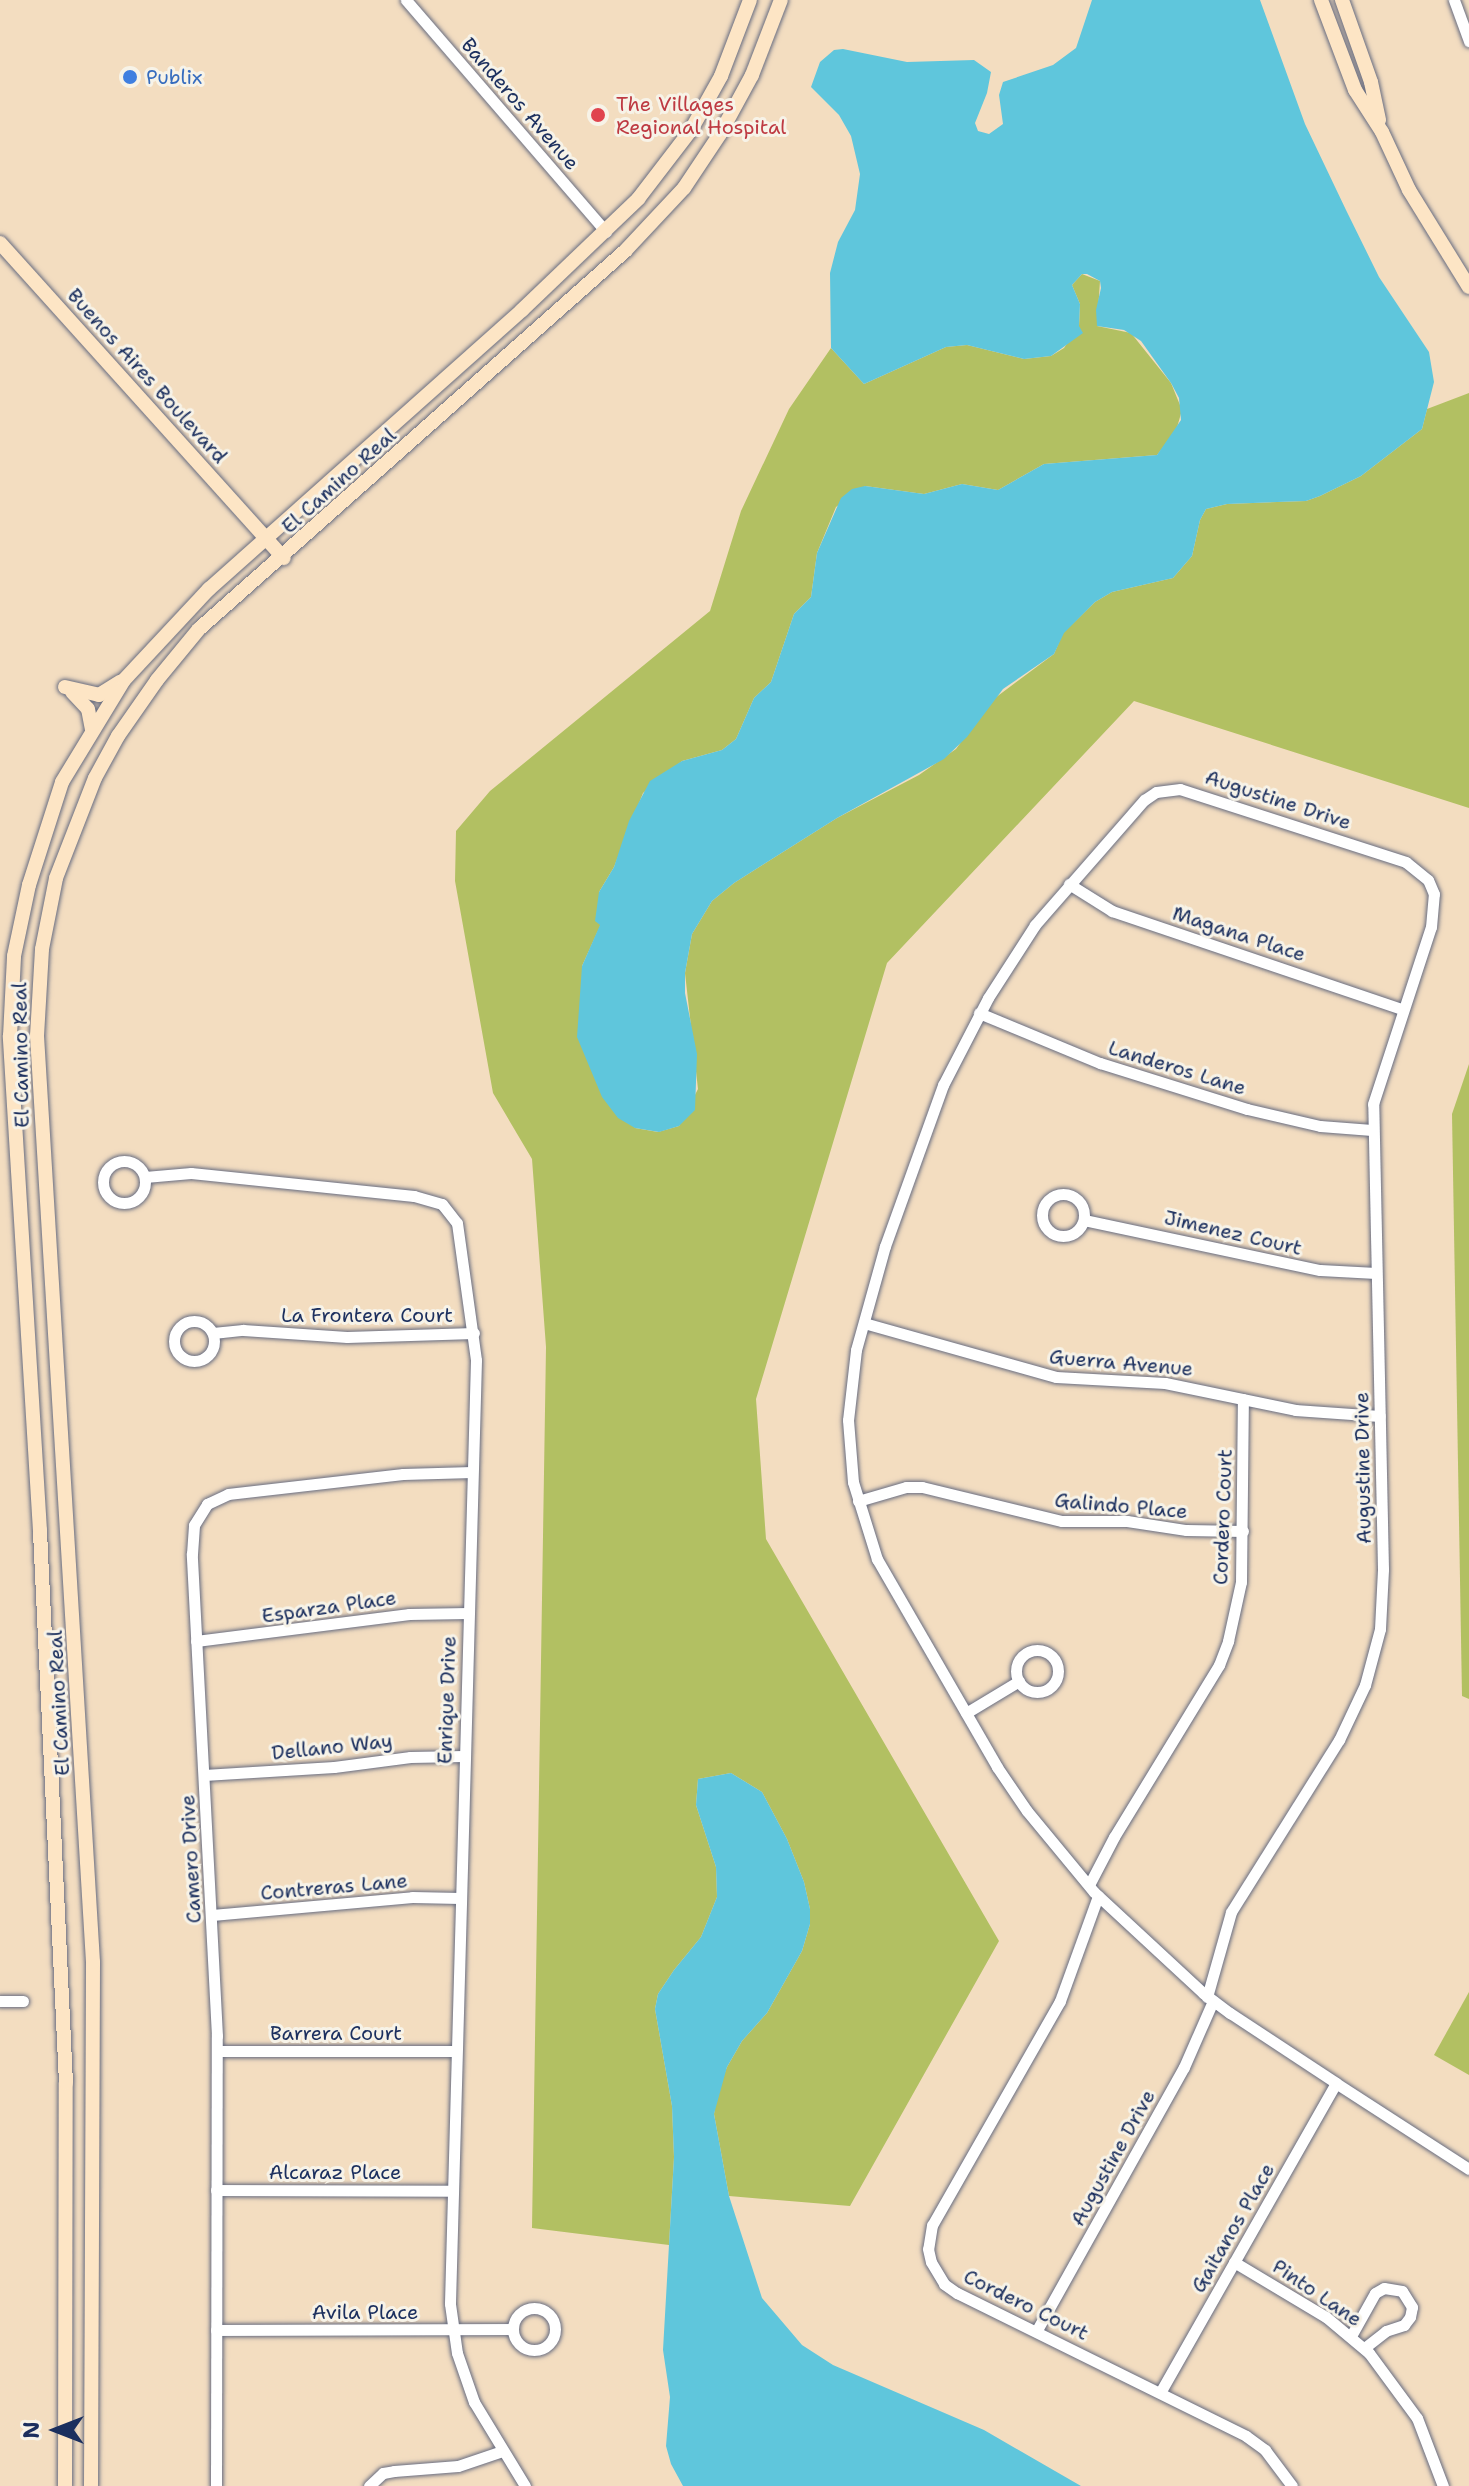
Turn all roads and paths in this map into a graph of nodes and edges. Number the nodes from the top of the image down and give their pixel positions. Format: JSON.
{"nodes":[{"id":1,"x":406,"y":0,"type":"edge"},
{"id":2,"x":750,"y":0,"type":"edge"},
{"id":3,"x":781,"y":0,"type":"edge"},
{"id":4,"x":1321,"y":0,"type":"edge"},
{"id":5,"x":1342,"y":0,"type":"edge"},
{"id":6,"x":1454,"y":0,"type":"edge"},
{"id":7,"x":1469,"y":41,"type":"edge"},
{"id":8,"x":1382,"y":132,"type":"junction"},
{"id":9,"x":606,"y":232,"type":"junction"},
{"id":10,"x":0,"y":243,"type":"edge"},
{"id":11,"x":625,"y":251,"type":"junction"},
{"id":12,"x":1469,"y":287,"type":"edge"},
{"id":13,"x":265,"y":537,"type":"junction"},
{"id":14,"x":284,"y":558,"type":"junction"},
{"id":15,"x":124,"y":680,"type":"junction"},
{"id":16,"x":92,"y":730,"type":"junction"},
{"id":17,"x":1069,"y":884,"type":"junction"},
{"id":18,"x":1402,"y":1009,"type":"junction"},
{"id":19,"x":979,"y":1013,"type":"junction"},
{"id":20,"x":10,"y":1036,"type":"junction"},
{"id":21,"x":37,"y":1036,"type":"junction"},
{"id":22,"x":1372,"y":1130,"type":"junction"},
{"id":23,"x":145,"y":1177,"type":"dead end"},
{"id":24,"x":1084,"y":1220,"type":"dead end"},
{"id":25,"x":1376,"y":1273,"type":"junction"},
{"id":26,"x":864,"y":1323,"type":"junction"},
{"id":27,"x":213,"y":1333,"type":"dead end"},
{"id":28,"x":474,"y":1333,"type":"junction"},
{"id":29,"x":1243,"y":1399,"type":"junction"},
{"id":30,"x":1380,"y":1416,"type":"junction"},
{"id":31,"x":472,"y":1472,"type":"junction"},
{"id":32,"x":858,"y":1501,"type":"junction"},
{"id":33,"x":1243,"y":1531,"type":"junction"},
{"id":34,"x":468,"y":1613,"type":"junction"},
{"id":35,"x":196,"y":1641,"type":"junction"},
{"id":36,"x":1019,"y":1681,"type":"dead end"},
{"id":37,"x":966,"y":1713,"type":"junction"},
{"id":38,"x":463,"y":1756,"type":"junction"},
{"id":39,"x":204,"y":1775,"type":"junction"},
{"id":40,"x":1089,"y":1885,"type":"junction"},
{"id":41,"x":1098,"y":1896,"type":"junction"},
{"id":42,"x":460,"y":1898,"type":"junction"},
{"id":43,"x":212,"y":1915,"type":"junction"},
{"id":44,"x":1210,"y":1999,"type":"junction"},
{"id":45,"x":0,"y":2001,"type":"edge"},
{"id":46,"x":23,"y":2001,"type":"dead end"},
{"id":47,"x":217,"y":2051,"type":"junction"},
{"id":48,"x":456,"y":2051,"type":"junction"},
{"id":49,"x":1336,"y":2083,"type":"junction"},
{"id":50,"x":1469,"y":2169,"type":"edge"},
{"id":51,"x":216,"y":2190,"type":"junction"},
{"id":52,"x":453,"y":2191,"type":"junction"},
{"id":53,"x":1234,"y":2262,"type":"junction"},
{"id":54,"x":453,"y":2329,"type":"junction"},
{"id":55,"x":513,"y":2329,"type":"dead end"},
{"id":56,"x":216,"y":2330,"type":"junction"},
{"id":57,"x":1037,"y":2330,"type":"junction"},
{"id":58,"x":1351,"y":2336,"type":"junction"},
{"id":59,"x":1364,"y":2348,"type":"junction"},
{"id":60,"x":1161,"y":2391,"type":"junction"},
{"id":61,"x":502,"y":2451,"type":"junction"},
{"id":62,"x":65,"y":2486,"type":"edge"},
{"id":63,"x":91,"y":2486,"type":"edge"},
{"id":64,"x":216,"y":2486,"type":"edge"},
{"id":65,"x":369,"y":2486,"type":"edge"},
{"id":66,"x":525,"y":2486,"type":"edge"},
{"id":67,"x":1292,"y":2486,"type":"edge"},
{"id":68,"x":1443,"y":2486,"type":"edge"}],
"edges":[{"from":1,"to":9,"type":"street","name":"Banderos Avenue"},
{"from":2,"to":9,"type":"main road","name":"El Camino Real"},
{"from":3,"to":11,"type":"main road","name":"El Camino Real"},
{"from":4,"to":8,"type":"main road"},
{"from":5,"to":8,"type":"main road"},
{"from":6,"to":7,"type":"street"},
{"from":8,"to":12,"type":"main road"},
{"from":9,"to":11,"type":"main road"},
{"from":9,"to":13,"type":"main road","name":"El Camino Real"},
{"from":10,"to":13,"type":"main road","name":"Buenos Aires Boulevard"},
{"from":11,"to":14,"type":"main road","name":"El Camino Real"},
{"from":13,"to":14,"type":"main road","name":"Buenos Aires Boulevard"},
{"from":13,"to":15,"type":"main road","name":"El Camino Real"},
{"from":14,"to":21,"type":"main road","name":"El Camino Real"},
{"from":15,"to":16,"type":"main road","name":"El Camino Real"},
{"from":15,"to":16,"type":"main road"},
{"from":16,"to":20,"type":"main road","name":"El Camino Real"},
{"from":17,"to":18,"type":"street","name":"Magana Place"},
{"from":17,"to":18,"type":"street","name":"Augustine Drive"},
{"from":17,"to":19,"type":"street","name":"Augustine Drive"},
{"from":18,"to":22,"type":"street","name":"Augustine Drive"},
{"from":19,"to":22,"type":"street","name":"Landeros Lane"},
{"from":19,"to":26,"type":"street","name":"Augustine Drive"},
{"from":20,"to":21,"type":"main road"},
{"from":20,"to":62,"type":"main road","name":"El Camino Real"},
{"from":21,"to":63,"type":"main road","name":"El Camino Real"},
{"from":22,"to":25,"type":"street","name":"Augustine Drive"},
{"from":23,"to":28,"type":"street","name":"Enrique Drive"},
{"from":24,"to":25,"type":"street","name":"Jimenez Court"},
{"from":25,"to":30,"type":"street","name":"Augustine Drive"},
{"from":26,"to":29,"type":"street","name":"Guerra Avenue"},
{"from":26,"to":32,"type":"street","name":"Augustine Drive"},
{"from":27,"to":28,"type":"street","name":"La Frontera Court"},
{"from":28,"to":31,"type":"street","name":"Enrique Drive"},
{"from":29,"to":30,"type":"street","name":"Guerra Avenue"},
{"from":29,"to":33,"type":"street","name":"Cordero Court"},
{"from":30,"to":44,"type":"street","name":"Augustine Drive"},
{"from":31,"to":34,"type":"street","name":"Enrique Drive"},
{"from":31,"to":35,"type":"street","name":"Camero Drive"},
{"from":32,"to":33,"type":"street","name":"Galindo Place"},
{"from":32,"to":37,"type":"street","name":"Augustine Drive"},
{"from":33,"to":40,"type":"street","name":"Cordero Court"},
{"from":34,"to":35,"type":"street","name":"Esparza Place"},
{"from":34,"to":38,"type":"street","name":"Enrique Drive"},
{"from":35,"to":39,"type":"street","name":"Camero Drive"},
{"from":36,"to":37,"type":"street"},
{"from":37,"to":40,"type":"street","name":"Augustine Drive"},
{"from":38,"to":39,"type":"street","name":"Dellano Way"},
{"from":38,"to":42,"type":"street","name":"Enrique Drive"},
{"from":39,"to":43,"type":"street","name":"Camero Drive"},
{"from":40,"to":41,"type":"street","name":"Augustine Drive"},
{"from":41,"to":44,"type":"street","name":"Augustine Drive"},
{"from":41,"to":57,"type":"street","name":"Cordero Court"},
{"from":42,"to":43,"type":"street","name":"Contreras Lane"},
{"from":42,"to":48,"type":"street","name":"Enrique Drive"},
{"from":43,"to":47,"type":"street","name":"Camero Drive"},
{"from":44,"to":49,"type":"street","name":"Augustine Drive"},
{"from":44,"to":57,"type":"street","name":"Augustine Drive"},
{"from":45,"to":46,"type":"street"},
{"from":47,"to":48,"type":"street","name":"Barrera Court"},
{"from":47,"to":51,"type":"street","name":"Camero Drive"},
{"from":48,"to":52,"type":"street","name":"Enrique Drive"},
{"from":49,"to":50,"type":"street","name":"Augustine Drive"},
{"from":49,"to":53,"type":"street","name":"Gaitanos Place"},
{"from":51,"to":52,"type":"street","name":"Alcaraz Place"},
{"from":51,"to":56,"type":"street","name":"Camero Drive"},
{"from":52,"to":54,"type":"street","name":"Enrique Drive"},
{"from":53,"to":58,"type":"street","name":"Pinto Lane"},
{"from":53,"to":60,"type":"street","name":"Gaitanos Place"},
{"from":54,"to":55,"type":"street","name":"Avila Place"},
{"from":54,"to":56,"type":"street","name":"Avila Place"},
{"from":54,"to":61,"type":"street","name":"Enrique Drive"},
{"from":56,"to":64,"type":"street","name":"Camero Drive"},
{"from":57,"to":60,"type":"street","name":"Cordero Court"},
{"from":58,"to":59,"type":"street","name":"Pinto Lane"},
{"from":58,"to":59,"type":"street"},
{"from":59,"to":68,"type":"street","name":"Pinto Lane"},
{"from":60,"to":67,"type":"street","name":"Cordero Court"},
{"from":61,"to":65,"type":"street"},
{"from":61,"to":66,"type":"street","name":"Enrique Drive"}]}
